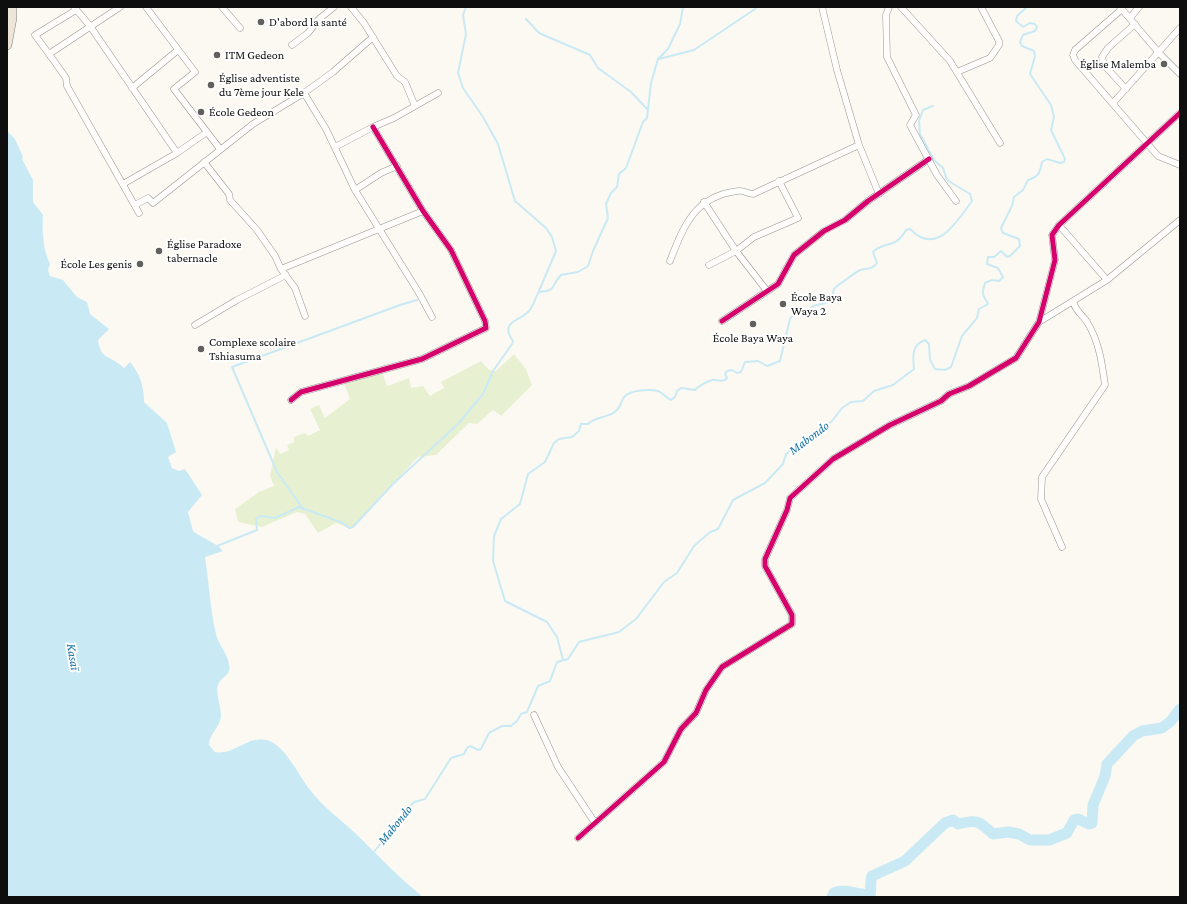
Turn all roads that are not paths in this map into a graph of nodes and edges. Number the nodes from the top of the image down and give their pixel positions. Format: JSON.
{"nodes":[{"id":1,"x":12,"y":7,"type":"edge"},
{"id":2,"x":120,"y":7,"type":"edge"},
{"id":3,"x":146,"y":7,"type":"edge"},
{"id":4,"x":222,"y":7,"type":"edge"},
{"id":5,"x":334,"y":7,"type":"edge"},
{"id":6,"x":351,"y":7,"type":"edge"},
{"id":7,"x":822,"y":7,"type":"edge"},
{"id":8,"x":888,"y":7,"type":"edge"},
{"id":9,"x":901,"y":7,"type":"edge"},
{"id":10,"x":981,"y":7,"type":"edge"},
{"id":11,"x":1139,"y":7,"type":"edge"},
{"id":12,"x":75,"y":8,"type":"edge"},
{"id":13,"x":1121,"y":8,"type":"edge"},
{"id":14,"x":1130,"y":18,"type":"junction"},
{"id":15,"x":1135,"y":24,"type":"junction"},
{"id":16,"x":90,"y":26,"type":"junction"},
{"id":17,"x":240,"y":28,"type":"dead end"},
{"id":18,"x":1180,"y":28,"type":"edge"},
{"id":19,"x":373,"y":37,"type":"junction"},
{"id":20,"x":7,"y":45,"type":"edge"},
{"id":21,"x":292,"y":45,"type":"dead end"},
{"id":22,"x":178,"y":50,"type":"junction"},
{"id":23,"x":1159,"y":53,"type":"junction"},
{"id":24,"x":49,"y":54,"type":"junction"},
{"id":25,"x":957,"y":72,"type":"junction"},
{"id":26,"x":1180,"y":74,"type":"edge"},
{"id":27,"x":132,"y":88,"type":"junction"},
{"id":28,"x":1126,"y":89,"type":"junction"},
{"id":29,"x":304,"y":93,"type":"junction"},
{"id":30,"x":438,"y":93,"type":"dead end"},
{"id":31,"x":1113,"y":103,"type":"junction"},
{"id":32,"x":415,"y":106,"type":"junction"},
{"id":33,"x":1180,"y":113,"type":"edge"},
{"id":34,"x":373,"y":126,"type":"junction"},
{"id":35,"x":207,"y":132,"type":"junction"},
{"id":36,"x":1000,"y":143,"type":"dead end"},
{"id":37,"x":1146,"y":143,"type":"junction"},
{"id":38,"x":859,"y":145,"type":"junction"},
{"id":39,"x":335,"y":147,"type":"junction"},
{"id":40,"x":220,"y":149,"type":"junction"},
{"id":41,"x":177,"y":152,"type":"junction"},
{"id":42,"x":929,"y":159,"type":"junction"},
{"id":43,"x":204,"y":162,"type":"junction"},
{"id":44,"x":1180,"y":165,"type":"edge"},
{"id":45,"x":397,"y":166,"type":"junction"},
{"id":46,"x":779,"y":181,"type":"junction"},
{"id":47,"x":123,"y":184,"type":"junction"},
{"id":48,"x":355,"y":190,"type":"junction"},
{"id":49,"x":879,"y":194,"type":"junction"},
{"id":50,"x":956,"y":201,"type":"dead end"},
{"id":51,"x":704,"y":202,"type":"junction"},
{"id":52,"x":135,"y":205,"type":"junction"},
{"id":53,"x":423,"y":211,"type":"junction"},
{"id":54,"x":140,"y":213,"type":"dead end"},
{"id":55,"x":1180,"y":220,"type":"edge"},
{"id":56,"x":1059,"y":225,"type":"junction"},
{"id":57,"x":379,"y":229,"type":"junction"},
{"id":58,"x":736,"y":251,"type":"junction"},
{"id":59,"x":670,"y":261,"type":"dead end"},
{"id":60,"x":709,"y":265,"type":"dead end"},
{"id":61,"x":281,"y":269,"type":"junction"},
{"id":62,"x":286,"y":276,"type":"junction"},
{"id":63,"x":1106,"y":280,"type":"junction"},
{"id":64,"x":767,"y":290,"type":"junction"},
{"id":65,"x":1073,"y":302,"type":"junction"},
{"id":66,"x":305,"y":316,"type":"dead end"},
{"id":67,"x":432,"y":317,"type":"dead end"},
{"id":68,"x":722,"y":321,"type":"dead end"},
{"id":69,"x":1039,"y":322,"type":"junction"},
{"id":70,"x":195,"y":325,"type":"dead end"},
{"id":71,"x":291,"y":400,"type":"dead end"},
{"id":72,"x":1062,"y":547,"type":"dead end"},
{"id":73,"x":534,"y":715,"type":"dead end"},
{"id":74,"x":595,"y":823,"type":"junction"},
{"id":75,"x":578,"y":838,"type":"dead end"}],
"edges":[{"from":1,"to":20,"type":"main road"},
{"from":2,"to":16,"type":"street"},
{"from":3,"to":22,"type":"street"},
{"from":4,"to":17,"type":"street"},
{"from":5,"to":21,"type":"street"},
{"from":6,"to":19,"type":"street"},
{"from":7,"to":38,"type":"street"},
{"from":8,"to":42,"type":"street"},
{"from":9,"to":25,"type":"street"},
{"from":10,"to":25,"type":"street"},
{"from":11,"to":14,"type":"street"},
{"from":12,"to":16,"type":"street"},
{"from":12,"to":24,"type":"street"},
{"from":13,"to":14,"type":"street"},
{"from":13,"to":31,"type":"street"},
{"from":14,"to":15,"type":"street"},
{"from":15,"to":23,"type":"street"},
{"from":15,"to":28,"type":"street"},
{"from":16,"to":24,"type":"street"},
{"from":16,"to":27,"type":"street"},
{"from":18,"to":23,"type":"street"},
{"from":19,"to":29,"type":"street"},
{"from":19,"to":32,"type":"street"},
{"from":22,"to":27,"type":"street"},
{"from":22,"to":35,"type":"street"},
{"from":23,"to":26,"type":"street"},
{"from":23,"to":28,"type":"street"},
{"from":24,"to":47,"type":"street"},
{"from":25,"to":36,"type":"street"},
{"from":27,"to":41,"type":"street"},
{"from":28,"to":31,"type":"street"},
{"from":29,"to":39,"type":"street"},
{"from":29,"to":40,"type":"street"},
{"from":30,"to":32,"type":"street"},
{"from":31,"to":37,"type":"street"},
{"from":32,"to":34,"type":"street"},
{"from":33,"to":37,"type":"street"},
{"from":34,"to":39,"type":"street"},
{"from":34,"to":45,"type":"street"},
{"from":35,"to":40,"type":"street"},
{"from":35,"to":41,"type":"street"},
{"from":37,"to":44,"type":"street"},
{"from":37,"to":56,"type":"street"},
{"from":38,"to":46,"type":"street"},
{"from":38,"to":49,"type":"street"},
{"from":39,"to":48,"type":"street"},
{"from":40,"to":43,"type":"street"},
{"from":41,"to":47,"type":"street"},
{"from":42,"to":49,"type":"street"},
{"from":42,"to":50,"type":"street"},
{"from":43,"to":52,"type":"street"},
{"from":43,"to":61,"type":"street"},
{"from":45,"to":48,"type":"street"},
{"from":45,"to":53,"type":"street"},
{"from":46,"to":51,"type":"street"},
{"from":46,"to":58,"type":"street"},
{"from":47,"to":52,"type":"street"},
{"from":48,"to":57,"type":"street"},
{"from":49,"to":64,"type":"street"},
{"from":51,"to":58,"type":"street"},
{"from":51,"to":59,"type":"street"},
{"from":52,"to":54,"type":"street"},
{"from":53,"to":57,"type":"street"},
{"from":53,"to":71,"type":"street"},
{"from":55,"to":63,"type":"street"},
{"from":56,"to":63,"type":"street"},
{"from":56,"to":69,"type":"street"},
{"from":57,"to":61,"type":"street"},
{"from":57,"to":67,"type":"street"},
{"from":58,"to":60,"type":"street"},
{"from":58,"to":64,"type":"street"},
{"from":61,"to":62,"type":"street"},
{"from":62,"to":66,"type":"street"},
{"from":62,"to":70,"type":"street"},
{"from":63,"to":65,"type":"street"},
{"from":64,"to":68,"type":"street"},
{"from":65,"to":69,"type":"street"},
{"from":65,"to":72,"type":"street"},
{"from":69,"to":74,"type":"street"},
{"from":73,"to":74,"type":"street"},
{"from":74,"to":75,"type":"street"}]}
